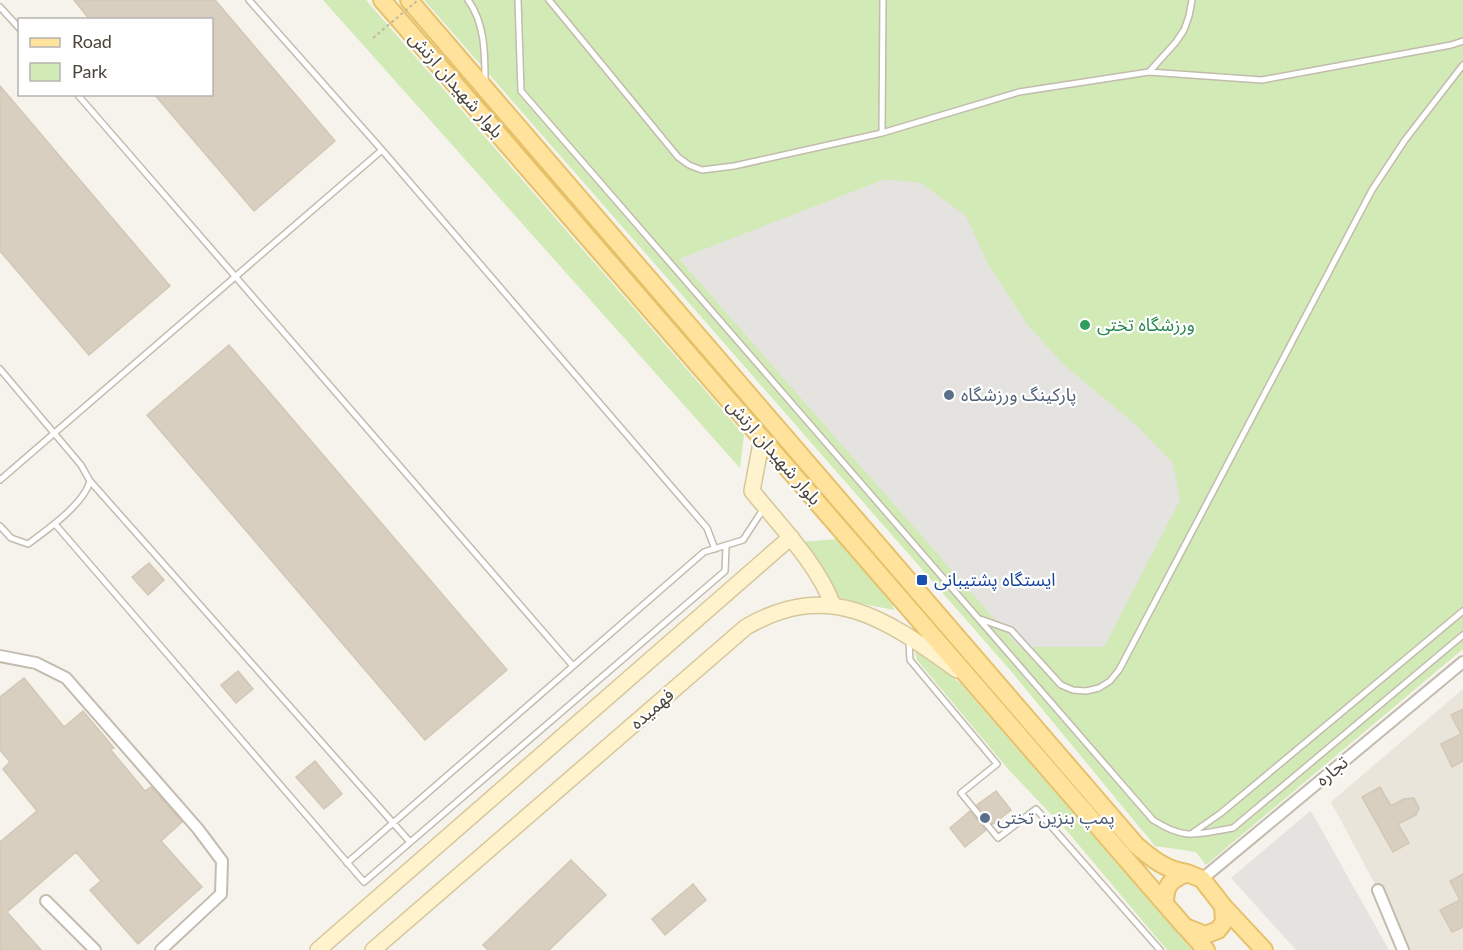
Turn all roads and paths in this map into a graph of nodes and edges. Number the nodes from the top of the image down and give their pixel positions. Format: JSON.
{"nodes":[{"id":1,"x":249,"y":0,"type":"edge"},
{"id":2,"x":382,"y":0,"type":"edge"},
{"id":3,"x":409,"y":0,"type":"edge"},
{"id":4,"x":418,"y":0,"type":"edge"},
{"id":5,"x":468,"y":0,"type":"edge"},
{"id":6,"x":518,"y":0,"type":"edge"},
{"id":7,"x":549,"y":0,"type":"edge"},
{"id":8,"x":883,"y":0,"type":"edge"},
{"id":9,"x":1191,"y":0,"type":"edge"},
{"id":10,"x":0,"y":7,"type":"edge"},
{"id":11,"x":18,"y":27,"type":"edge"},
{"id":12,"x":373,"y":38,"type":"dead end"},
{"id":13,"x":1463,"y":41,"type":"edge"},
{"id":14,"x":1463,"y":65,"type":"edge"},
{"id":15,"x":1149,"y":72,"type":"junction"},
{"id":16,"x":486,"y":89,"type":"junction"},
{"id":17,"x":79,"y":96,"type":"edge"},
{"id":18,"x":882,"y":134,"type":"junction"},
{"id":19,"x":382,"y":150,"type":"junction"},
{"id":20,"x":236,"y":275,"type":"junction"},
{"id":21,"x":0,"y":369,"type":"edge"},
{"id":22,"x":54,"y":432,"type":"junction"},
{"id":23,"x":762,"y":438,"type":"junction"},
{"id":24,"x":0,"y":480,"type":"edge"},
{"id":25,"x":90,"y":481,"type":"junction"},
{"id":26,"x":765,"y":507,"type":"junction"},
{"id":27,"x":55,"y":524,"type":"junction"},
{"id":28,"x":0,"y":526,"type":"edge"},
{"id":29,"x":791,"y":537,"type":"junction"},
{"id":30,"x":726,"y":546,"type":"junction"},
{"id":31,"x":715,"y":549,"type":"junction"},
{"id":32,"x":833,"y":605,"type":"junction"},
{"id":33,"x":1463,"y":611,"type":"edge"},
{"id":34,"x":979,"y":619,"type":"junction"},
{"id":35,"x":909,"y":635,"type":"junction"},
{"id":36,"x":1463,"y":635,"type":"edge"},
{"id":37,"x":0,"y":656,"type":"edge"},
{"id":38,"x":1463,"y":662,"type":"edge"},
{"id":39,"x":573,"y":666,"type":"junction"},
{"id":40,"x":967,"y":676,"type":"junction"},
{"id":41,"x":392,"y":824,"type":"junction"},
{"id":42,"x":1190,"y":835,"type":"junction"},
{"id":43,"x":410,"y":842,"type":"junction"},
{"id":44,"x":347,"y":863,"type":"junction"},
{"id":45,"x":1195,"y":876,"type":"junction"},
{"id":46,"x":1378,"y":890,"type":"dead end"},
{"id":47,"x":46,"y":901,"type":"dead end"},
{"id":48,"x":1165,"y":904,"type":"junction"},
{"id":49,"x":1223,"y":906,"type":"junction"},
{"id":50,"x":1185,"y":927,"type":"junction"},
{"id":51,"x":94,"y":950,"type":"edge"},
{"id":52,"x":160,"y":950,"type":"edge"},
{"id":53,"x":318,"y":950,"type":"edge"},
{"id":54,"x":373,"y":950,"type":"edge"},
{"id":55,"x":1160,"y":950,"type":"edge"},
{"id":56,"x":1206,"y":950,"type":"edge"},
{"id":57,"x":1264,"y":950,"type":"edge"},
{"id":58,"x":1403,"y":950,"type":"edge"}],
"edges":[{"from":1,"to":19,"type":"lane"},
{"from":2,"to":23,"type":"main road","name":"بلوار شهیدان ارتش"},
{"from":3,"to":16,"type":"main road","name":"بلوار شهیدان ارتش"},
{"from":4,"to":12,"type":"path","bridge":true},
{"from":5,"to":16,"type":"lane"},
{"from":6,"to":34,"type":"lane"},
{"from":7,"to":18,"type":"lane"},
{"from":8,"to":18,"type":"lane"},
{"from":9,"to":15,"type":"lane"},
{"from":10,"to":11,"type":"lane"},
{"from":13,"to":15,"type":"lane"},
{"from":14,"to":34,"type":"lane"},
{"from":15,"to":18,"type":"lane"},
{"from":16,"to":45,"type":"main road","name":"بلوار شهیدان ارتش"},
{"from":17,"to":20,"type":"lane"},
{"from":19,"to":20,"type":"lane"},
{"from":19,"to":31,"type":"lane"},
{"from":20,"to":22,"type":"lane"},
{"from":20,"to":39,"type":"lane"},
{"from":21,"to":22,"type":"lane"},
{"from":22,"to":24,"type":"lane"},
{"from":22,"to":25,"type":"lane"},
{"from":23,"to":26,"type":"main road"},
{"from":23,"to":40,"type":"main road","name":"بلوار شهیدان ارتش"},
{"from":25,"to":27,"type":"lane"},
{"from":25,"to":41,"type":"lane"},
{"from":26,"to":29,"type":"main road"},
{"from":26,"to":30,"type":"lane"},
{"from":27,"to":28,"type":"lane"},
{"from":27,"to":44,"type":"lane"},
{"from":29,"to":32,"type":"main road"},
{"from":29,"to":53,"type":"main road"},
{"from":30,"to":31,"type":"lane"},
{"from":30,"to":43,"type":"lane"},
{"from":31,"to":39,"type":"lane"},
{"from":32,"to":35,"type":"main road","name":"فهمیده"},
{"from":32,"to":54,"type":"main road","name":"فهمیده"},
{"from":33,"to":42,"type":"lane"},
{"from":34,"to":42,"type":"lane"},
{"from":35,"to":40,"type":"main road","name":"فهمیده"},
{"from":35,"to":55,"type":"lane"},
{"from":36,"to":42,"type":"lane"},
{"from":37,"to":52,"type":"street"},
{"from":38,"to":45,"type":"street","name":"تجاره"},
{"from":39,"to":41,"type":"lane"},
{"from":40,"to":48,"type":"main road","name":"بلوار شهیدان ارتش"},
{"from":41,"to":43,"type":"lane"},
{"from":41,"to":44,"type":"lane"},
{"from":43,"to":44,"type":"lane"},
{"from":45,"to":48,"type":"main road"},
{"from":45,"to":49,"type":"main road"},
{"from":46,"to":58,"type":"street"},
{"from":47,"to":51,"type":"street"},
{"from":48,"to":50,"type":"main road"},
{"from":49,"to":50,"type":"main road"},
{"from":49,"to":57,"type":"main road"},
{"from":50,"to":56,"type":"main road"}]}
